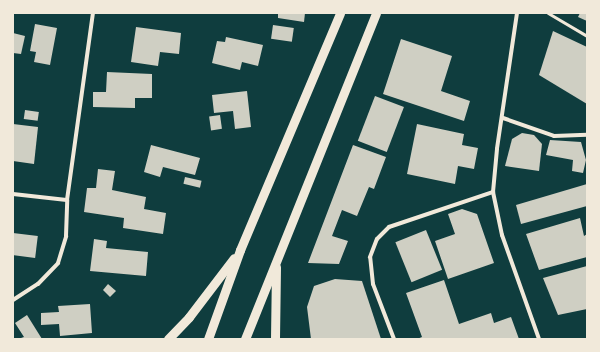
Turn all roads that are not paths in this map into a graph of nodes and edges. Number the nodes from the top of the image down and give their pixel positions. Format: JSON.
{"nodes":[{"id":1,"x":93,"y":13,"type":"edge"},
{"id":2,"x":340,"y":13,"type":"edge"},
{"id":3,"x":376,"y":13,"type":"edge"},
{"id":4,"x":517,"y":13,"type":"edge"},
{"id":5,"x":548,"y":13,"type":"edge"},
{"id":6,"x":587,"y":36,"type":"edge"},
{"id":7,"x":503,"y":118,"type":"junction"},
{"id":8,"x":587,"y":135,"type":"edge"},
{"id":9,"x":493,"y":192,"type":"junction"},
{"id":10,"x":13,"y":194,"type":"edge"},
{"id":11,"x":67,"y":200,"type":"junction"},
{"id":12,"x":240,"y":250,"type":"junction"},
{"id":13,"x":276,"y":262,"type":"junction"},
{"id":14,"x":13,"y":300,"type":"edge"},
{"id":15,"x":168,"y":339,"type":"edge"},
{"id":16,"x":208,"y":339,"type":"edge"},
{"id":17,"x":245,"y":339,"type":"edge"},
{"id":18,"x":275,"y":339,"type":"edge"},
{"id":19,"x":394,"y":339,"type":"edge"},
{"id":20,"x":539,"y":339,"type":"edge"}],
"edges":[{"from":1,"to":11,"type":"street"},
{"from":2,"to":12,"type":"main road"},
{"from":3,"to":13,"type":"main road"},
{"from":4,"to":7,"type":"street"},
{"from":5,"to":6,"type":"lane"},
{"from":7,"to":8,"type":"street"},
{"from":7,"to":9,"type":"street"},
{"from":9,"to":19,"type":"street"},
{"from":9,"to":20,"type":"street"},
{"from":10,"to":11,"type":"street"},
{"from":11,"to":14,"type":"street"},
{"from":12,"to":15,"type":"main road"},
{"from":12,"to":16,"type":"main road"},
{"from":13,"to":17,"type":"main road"},
{"from":13,"to":18,"type":"main road"}]}
